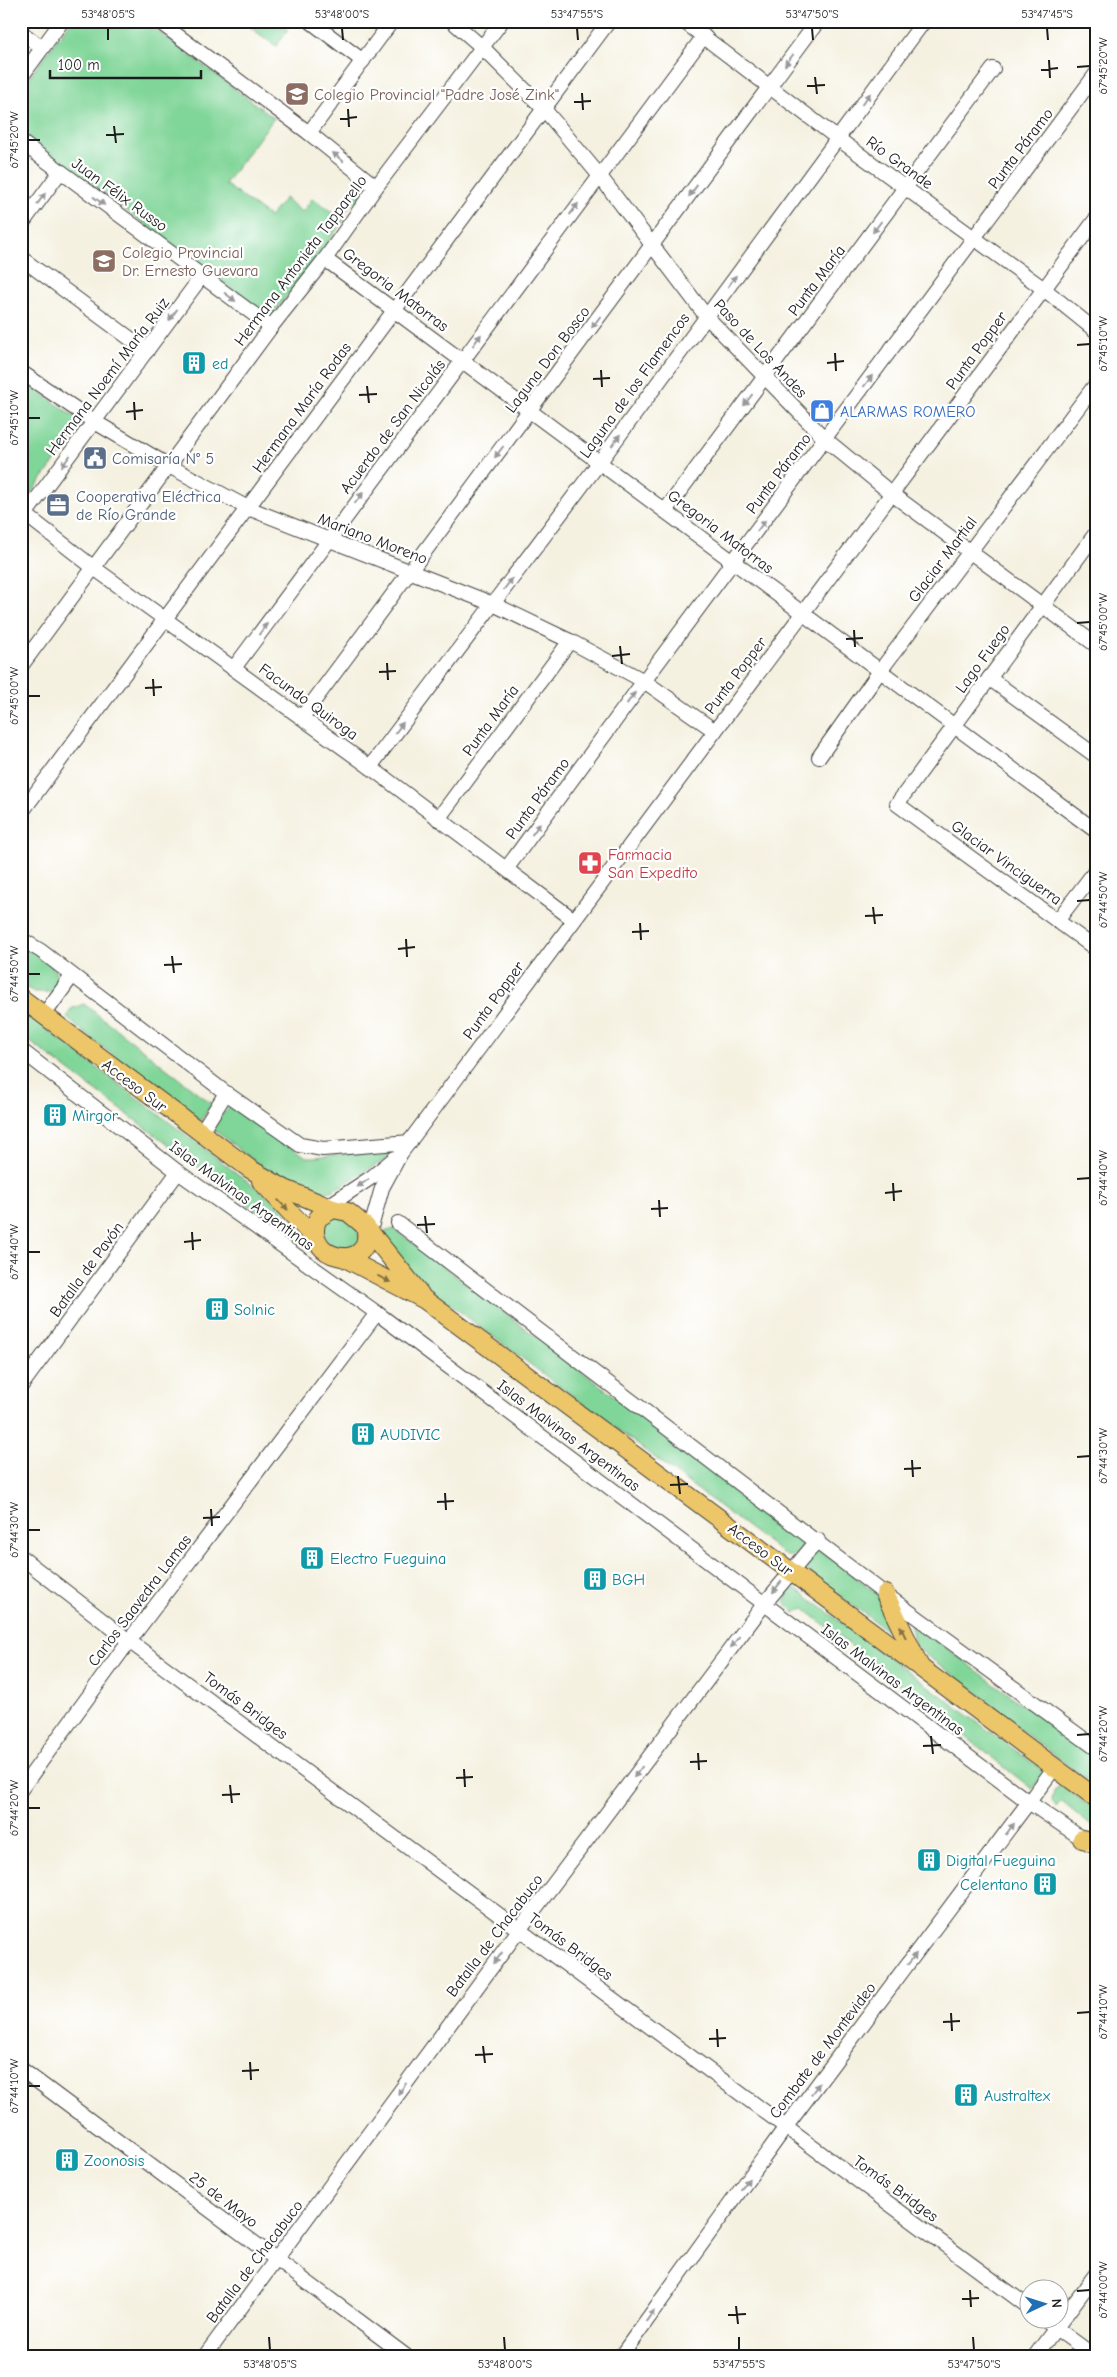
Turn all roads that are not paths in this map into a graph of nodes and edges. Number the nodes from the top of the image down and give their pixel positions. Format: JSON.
{"nodes":[{"id":1,"x":62,"y":21,"type":"edge"},
{"id":2,"x":310,"y":21,"type":"edge"},
{"id":3,"x":392,"y":21,"type":"edge"},
{"id":4,"x":452,"y":21,"type":"edge"},
{"id":5,"x":502,"y":21,"type":"edge"},
{"id":6,"x":609,"y":21,"type":"edge"},
{"id":7,"x":683,"y":21,"type":"edge"},
{"id":8,"x":818,"y":21,"type":"edge"},
{"id":9,"x":924,"y":21,"type":"edge"},
{"id":10,"x":165,"y":23,"type":"edge"},
{"id":11,"x":21,"y":32,"type":"edge"},
{"id":12,"x":704,"y":36,"type":"junction"},
{"id":13,"x":42,"y":48,"type":"junction"},
{"id":14,"x":483,"y":48,"type":"junction"},
{"id":15,"x":362,"y":60,"type":"junction"},
{"id":16,"x":993,"y":69,"type":"dead end"},
{"id":17,"x":1096,"y":74,"type":"edge"},
{"id":18,"x":21,"y":77,"type":"edge"},
{"id":19,"x":770,"y":85,"type":"junction"},
{"id":20,"x":544,"y":109,"type":"junction"},
{"id":21,"x":309,"y":133,"type":"junction"},
{"id":22,"x":837,"y":138,"type":"junction"},
{"id":23,"x":21,"y":142,"type":"edge"},
{"id":24,"x":60,"y":172,"type":"junction"},
{"id":25,"x":599,"y":175,"type":"junction"},
{"id":26,"x":376,"y":187,"type":"junction"},
{"id":27,"x":906,"y":188,"type":"junction"},
{"id":28,"x":1096,"y":219,"type":"edge"},
{"id":29,"x":21,"y":225,"type":"edge"},
{"id":30,"x":974,"y":239,"type":"junction"},
{"id":31,"x":653,"y":246,"type":"junction"},
{"id":32,"x":21,"y":258,"type":"edge"},
{"id":33,"x":326,"y":259,"type":"junction"},
{"id":34,"x":202,"y":276,"type":"junction"},
{"id":35,"x":1044,"y":288,"type":"junction"},
{"id":36,"x":395,"y":309,"type":"junction"},
{"id":37,"x":706,"y":316,"type":"junction"},
{"id":38,"x":271,"y":327,"type":"junction"},
{"id":39,"x":1096,"y":331,"type":"edge"},
{"id":40,"x":147,"y":351,"type":"junction"},
{"id":41,"x":462,"y":360,"type":"junction"},
{"id":42,"x":21,"y":372,"type":"edge"},
{"id":43,"x":764,"y":378,"type":"junction"},
{"id":44,"x":1096,"y":384,"type":"edge"},
{"id":45,"x":530,"y":411,"type":"junction"},
{"id":46,"x":95,"y":422,"type":"junction"},
{"id":47,"x":825,"y":439,"type":"junction"},
{"id":48,"x":599,"y":462,"type":"junction"},
{"id":49,"x":169,"y":466,"type":"junction"},
{"id":50,"x":892,"y":494,"type":"junction"},
{"id":51,"x":248,"y":508,"type":"junction"},
{"id":52,"x":665,"y":512,"type":"junction"},
{"id":53,"x":23,"y":515,"type":"edge"},
{"id":54,"x":1096,"y":533,"type":"edge"},
{"id":55,"x":328,"y":539,"type":"junction"},
{"id":56,"x":969,"y":552,"type":"junction"},
{"id":57,"x":734,"y":563,"type":"junction"},
{"id":58,"x":94,"y":568,"type":"junction"},
{"id":59,"x":410,"y":570,"type":"junction"},
{"id":60,"x":492,"y":604,"type":"junction"},
{"id":61,"x":1042,"y":605,"type":"junction"},
{"id":62,"x":802,"y":614,"type":"junction"},
{"id":63,"x":166,"y":618,"type":"junction"},
{"id":64,"x":570,"y":641,"type":"junction"},
{"id":65,"x":1096,"y":645,"type":"edge"},
{"id":66,"x":21,"y":666,"type":"edge"},
{"id":67,"x":234,"y":668,"type":"junction"},
{"id":68,"x":880,"y":671,"type":"junction"},
{"id":69,"x":989,"y":678,"type":"junction"},
{"id":70,"x":644,"y":681,"type":"junction"},
{"id":71,"x":302,"y":717,"type":"junction"},
{"id":72,"x":954,"y":725,"type":"junction"},
{"id":73,"x":715,"y":731,"type":"junction"},
{"id":74,"x":1096,"y":756,"type":"edge"},
{"id":75,"x":819,"y":757,"type":"dead end"},
{"id":76,"x":370,"y":767,"type":"junction"},
{"id":77,"x":898,"y":804,"type":"joint"},
{"id":78,"x":21,"y":813,"type":"edge"},
{"id":79,"x":438,"y":820,"type":"junction"},
{"id":80,"x":1096,"y":831,"type":"edge"},
{"id":81,"x":507,"y":868,"type":"junction"},
{"id":82,"x":1096,"y":870,"type":"edge"},
{"id":83,"x":574,"y":920,"type":"junction"},
{"id":84,"x":1057,"y":921,"type":"junction"},
{"id":85,"x":21,"y":938,"type":"edge"},
{"id":86,"x":1096,"y":949,"type":"edge"},
{"id":87,"x":72,"y":976,"type":"junction"},
{"id":88,"x":21,"y":998,"type":"edge"},
{"id":89,"x":44,"y":1015,"type":"junction"},
{"id":90,"x":21,"y":1050,"type":"edge"},
{"id":91,"x":226,"y":1094,"type":"junction"},
{"id":92,"x":200,"y":1134,"type":"junction"},
{"id":93,"x":410,"y":1142,"type":"junction"},
{"id":94,"x":401,"y":1153,"type":"junction"},
{"id":95,"x":250,"y":1170,"type":"junction"},
{"id":96,"x":178,"y":1172,"type":"junction"},
{"id":97,"x":382,"y":1188,"type":"junction"},
{"id":98,"x":328,"y":1210,"type":"junction"},
{"id":99,"x":398,"y":1223,"type":"dead end"},
{"id":100,"x":368,"y":1233,"type":"junction"},
{"id":101,"x":320,"y":1245,"type":"junction"},
{"id":102,"x":343,"y":1257,"type":"junction"},
{"id":103,"x":403,"y":1274,"type":"junction"},
{"id":104,"x":425,"y":1300,"type":"junction"},
{"id":105,"x":377,"y":1313,"type":"junction"},
{"id":106,"x":21,"y":1386,"type":"edge"},
{"id":107,"x":818,"y":1540,"type":"junction"},
{"id":108,"x":21,"y":1557,"type":"edge"},
{"id":109,"x":790,"y":1570,"type":"junction"},
{"id":110,"x":886,"y":1594,"type":"junction"},
{"id":111,"x":764,"y":1603,"type":"junction"},
{"id":112,"x":129,"y":1641,"type":"junction"},
{"id":113,"x":921,"y":1669,"type":"junction"},
{"id":114,"x":1096,"y":1748,"type":"edge"},
{"id":115,"x":1055,"y":1767,"type":"junction"},
{"id":116,"x":21,"y":1789,"type":"edge"},
{"id":117,"x":1096,"y":1798,"type":"edge"},
{"id":118,"x":1030,"y":1803,"type":"junction"},
{"id":119,"x":1091,"y":1843,"type":"edge"},
{"id":120,"x":519,"y":1930,"type":"junction"},
{"id":121,"x":21,"y":2069,"type":"edge"},
{"id":122,"x":785,"y":2128,"type":"junction"},
{"id":123,"x":277,"y":2260,"type":"junction"},
{"id":124,"x":1096,"y":2274,"type":"edge"},
{"id":125,"x":1020,"y":2301,"type":"edge"},
{"id":126,"x":1070,"y":2303,"type":"edge"},
{"id":127,"x":1048,"y":2330,"type":"edge"},
{"id":128,"x":1059,"y":2330,"type":"edge"},
{"id":129,"x":205,"y":2356,"type":"edge"},
{"id":130,"x":406,"y":2356,"type":"edge"},
{"id":131,"x":621,"y":2356,"type":"edge"},
{"id":132,"x":1035,"y":2356,"type":"edge"},
{"id":133,"x":1094,"y":2356,"type":"edge"}],
"edges":[{"from":1,"to":13,"type":"street"},
{"from":2,"to":15,"type":"street"},
{"from":3,"to":15,"type":"street"},
{"from":4,"to":14,"type":"street","name":"Paso de Los Andes"},
{"from":5,"to":14,"type":"street","name":"Hermana Antonieta Tapparello"},
{"from":6,"to":20,"type":"street","name":"Hermana María Rodas"},
{"from":7,"to":12,"type":"street","name":"Río Grande"},
{"from":8,"to":19,"type":"street","name":"Laguna Don Bosco","one_way":true},
{"from":22,"to":9,"type":"street","name":"Laguna de los Flamencos","one_way":true},
{"from":10,"to":21,"type":"street"},
{"from":11,"to":13,"type":"street"},
{"from":12,"to":19,"type":"street","name":"Río Grande"},
{"from":12,"to":25,"type":"street","name":"Acuerdo de San Nicolás"},
{"from":13,"to":18,"type":"street"},
{"from":14,"to":20,"type":"street","name":"Paso de Los Andes"},
{"from":14,"to":26,"type":"street","name":"Hermana Antonieta Tapparello"},
{"from":15,"to":21,"type":"street"},
{"from":16,"to":27,"type":"street","name":"Punta María"},
{"from":17,"to":30,"type":"street","name":"Punta Páramo"},
{"from":19,"to":22,"type":"street","name":"Río Grande"},
{"from":19,"to":31,"type":"street","name":"Laguna Don Bosco","one_way":true},
{"from":20,"to":25,"type":"street","name":"Paso de Los Andes"},
{"from":20,"to":36,"type":"street","name":"Hermana María Rodas"},
{"from":26,"to":21,"type":"street","one_way":true},
{"from":22,"to":27,"type":"street","name":"Río Grande"},
{"from":37,"to":22,"type":"street","name":"Laguna de los Flamencos","one_way":true},
{"from":23,"to":24,"type":"street","name":"Juan Félix Russo"},
{"from":29,"to":24,"type":"street","one_way":true},
{"from":24,"to":34,"type":"street","name":"Juan Félix Russo","one_way":true},
{"from":25,"to":31,"type":"street","name":"Paso de Los Andes"},
{"from":41,"to":25,"type":"street","name":"Acuerdo de San Nicolás","one_way":true},
{"from":26,"to":33,"type":"street","name":"Hermana Antonieta Tapparello"},
{"from":27,"to":30,"type":"street","name":"Río Grande"},
{"from":27,"to":43,"type":"street","name":"Punta María","one_way":true},
{"from":28,"to":35,"type":"street","name":"Punta Popper"},
{"from":30,"to":35,"type":"street","name":"Río Grande"},
{"from":47,"to":30,"type":"street","name":"Punta Páramo","one_way":true},
{"from":31,"to":37,"type":"street","name":"Paso de Los Andes"},
{"from":31,"to":45,"type":"street","name":"Laguna Don Bosco","one_way":true},
{"from":32,"to":40,"type":"street"},
{"from":33,"to":36,"type":"street","name":"Gregoria Matorras"},
{"from":33,"to":38,"type":"street","name":"Hermana Antonieta Tapparello"},
{"from":34,"to":38,"type":"street","name":"Juan Félix Russo","one_way":true},
{"from":34,"to":40,"type":"street","name":"Hermana Noemí María Ruiz","one_way":true},
{"from":35,"to":39,"type":"street","name":"Río Grande"},
{"from":35,"to":50,"type":"street","name":"Punta Popper"},
{"from":36,"to":41,"type":"street","name":"Gregoria Matorras"},
{"from":36,"to":51,"type":"street","name":"Hermana María Rodas"},
{"from":37,"to":43,"type":"street","name":"Paso de Los Andes"},
{"from":48,"to":37,"type":"street","name":"Laguna de los Flamencos","one_way":true},
{"from":38,"to":49,"type":"street","name":"Hermana Antonieta Tapparello"},
{"from":40,"to":46,"type":"street","name":"Hermana Noemí María Ruiz"},
{"from":41,"to":45,"type":"street","name":"Gregoria Matorras"},
{"from":55,"to":41,"type":"street","name":"Acuerdo de San Nicolás","one_way":true},
{"from":42,"to":46,"type":"street","name":"Mariano Moreno"},
{"from":43,"to":47,"type":"street","name":"Paso de Los Andes"},
{"from":43,"to":52,"type":"street","name":"Punta María","one_way":true},
{"from":44,"to":56,"type":"street","name":"Glaciar Martial"},
{"from":45,"to":48,"type":"street","name":"Gregoria Matorras"},
{"from":45,"to":59,"type":"street","name":"Laguna Don Bosco","one_way":true},
{"from":46,"to":49,"type":"street","name":"Mariano Moreno"},
{"from":46,"to":53,"type":"street","name":"Hermana Noemí María Ruiz","one_way":true},
{"from":47,"to":50,"type":"street","name":"Paso de Los Andes"},
{"from":57,"to":47,"type":"street","name":"Punta Páramo","one_way":true},
{"from":48,"to":52,"type":"street","name":"Gregoria Matorras"},
{"from":60,"to":48,"type":"street","name":"Laguna de los Flamencos","one_way":true},
{"from":49,"to":51,"type":"street","name":"Mariano Moreno"},
{"from":49,"to":58,"type":"street","name":"Hermana Antonieta Tapparello"},
{"from":50,"to":56,"type":"street","name":"Paso de Los Andes"},
{"from":50,"to":62,"type":"street","name":"Punta Popper"},
{"from":51,"to":55,"type":"street","name":"Mariano Moreno"},
{"from":51,"to":63,"type":"street","name":"Hermana María Rodas"},
{"from":52,"to":57,"type":"street","name":"Gregoria Matorras"},
{"from":53,"to":58,"type":"street","name":"Facundo Quiroga"},
{"from":54,"to":61,"type":"street","name":"Lago Fuego"},
{"from":55,"to":59,"type":"street","name":"Mariano Moreno"},
{"from":67,"to":55,"type":"street","name":"Acuerdo de San Nicolás","one_way":true},
{"from":56,"to":61,"type":"street","name":"Paso de Los Andes"},
{"from":56,"to":68,"type":"street","name":"Glaciar Martial"},
{"from":57,"to":62,"type":"street","name":"Gregoria Matorras"},
{"from":57,"to":70,"type":"street","name":"Punta Páramo"},
{"from":58,"to":63,"type":"street","name":"Facundo Quiroga"},
{"from":58,"to":66,"type":"street","name":"Hermana Antonieta Tapparello"},
{"from":59,"to":60,"type":"street","name":"Mariano Moreno"},
{"from":59,"to":71,"type":"street","name":"Laguna Don Bosco"},
{"from":60,"to":64,"type":"street","name":"Mariano Moreno"},
{"from":76,"to":60,"type":"street","name":"Laguna de los Flamencos","one_way":true},
{"from":61,"to":65,"type":"street","name":"Paso de Los Andes"},
{"from":61,"to":69,"type":"street","name":"Lago Fuego"},
{"from":62,"to":68,"type":"street","name":"Gregoria Matorras"},
{"from":62,"to":73,"type":"street","name":"Punta Popper"},
{"from":63,"to":67,"type":"street","name":"Facundo Quiroga"},
{"from":63,"to":78,"type":"street","name":"Hermana María Rodas"},
{"from":64,"to":70,"type":"street","name":"Mariano Moreno"},
{"from":64,"to":79,"type":"street","name":"Punta María"},
{"from":67,"to":71,"type":"street","name":"Facundo Quiroga"},
{"from":68,"to":72,"type":"street","name":"Gregoria Matorras"},
{"from":68,"to":75,"type":"street","name":"Glaciar Martial"},
{"from":69,"to":72,"type":"street","name":"Lago Fuego"},
{"from":69,"to":74,"type":"street"},
{"from":70,"to":73,"type":"street","name":"Mariano Moreno"},
{"from":81,"to":70,"type":"street","name":"Punta Páramo","one_way":true},
{"from":71,"to":76,"type":"street","name":"Facundo Quiroga"},
{"from":72,"to":77,"type":"street","name":"Lago Fuego"},
{"from":72,"to":80,"type":"street","name":"Gregoria Matorras"},
{"from":73,"to":83,"type":"street","name":"Punta Popper"},
{"from":76,"to":79,"type":"street","name":"Facundo Quiroga"},
{"from":77,"to":84,"type":"street","name":"Glaciar Vinciguerra"},
{"from":79,"to":81,"type":"street","name":"Facundo Quiroga"},
{"from":81,"to":83,"type":"street","name":"Facundo Quiroga"},
{"from":82,"to":84,"type":"street"},
{"from":83,"to":93,"type":"street","name":"Punta Popper"},
{"from":84,"to":86,"type":"street","name":"Glaciar Vinciguerra"},
{"from":85,"to":87,"type":"street"},
{"from":87,"to":89,"type":"street"},
{"from":87,"to":91,"type":"street"},
{"from":88,"to":89,"type":"main road","name":"Acceso Sur"},
{"from":89,"to":92,"type":"main road","name":"Acceso Sur"},
{"from":90,"to":96,"type":"street","name":"Islas Malvinas Argentinas"},
{"from":91,"to":92,"type":"street"},
{"from":91,"to":93,"type":"street"},
{"from":92,"to":95,"type":"main road","name":"Acceso Sur"},
{"from":93,"to":94,"type":"street","name":"Punta Popper"},
{"from":94,"to":97,"type":"street","name":"Punta Popper"},
{"from":94,"to":98,"type":"street","name":"Punta Popper","one_way":true},
{"from":95,"to":98,"type":"main road","name":"Acceso Sur"},
{"from":95,"to":101,"type":"main road","name":"Acceso Sur","one_way":true},
{"from":96,"to":105,"type":"street","name":"Islas Malvinas Argentinas"},
{"from":96,"to":106,"type":"street","name":"Batalla de Pavón"},
{"from":97,"to":100,"type":"street","name":"Punta Popper"},
{"from":97,"to":103,"type":"street"},
{"from":98,"to":100,"type":"main road"},
{"from":98,"to":101,"type":"main road"},
{"from":99,"to":107,"type":"street"},
{"from":100,"to":102,"type":"main road"},
{"from":100,"to":103,"type":"main road","name":"Acceso Sur"},
{"from":101,"to":102,"type":"main road"},
{"from":102,"to":104,"type":"main road","name":"Acceso Sur","one_way":true},
{"from":103,"to":104,"type":"main road","name":"Acceso Sur"},
{"from":104,"to":109,"type":"main road","name":"Acceso Sur"},
{"from":105,"to":111,"type":"street","name":"Islas Malvinas Argentinas"},
{"from":105,"to":112,"type":"street","name":"Carlos Saavedra Lamas"},
{"from":107,"to":109,"type":"street","name":"Batalla de Chacabuco"},
{"from":107,"to":110,"type":"street"},
{"from":108,"to":112,"type":"street","name":"Tomás Bridges"},
{"from":109,"to":111,"type":"street","name":"Batalla de Chacabuco","one_way":true},
{"from":109,"to":113,"type":"main road","name":"Acceso Sur"},
{"from":113,"to":110,"type":"main road","one_way":true},
{"from":110,"to":114,"type":"street"},
{"from":111,"to":118,"type":"street","name":"Islas Malvinas Argentinas"},
{"from":111,"to":120,"type":"street","name":"Batalla de Chacabuco","one_way":true},
{"from":112,"to":116,"type":"street","name":"Carlos Saavedra Lamas"},
{"from":112,"to":120,"type":"street","name":"Tomás Bridges"},
{"from":113,"to":115,"type":"main road","name":"Acceso Sur"},
{"from":115,"to":117,"type":"main road","name":"Acceso Sur"},
{"from":115,"to":118,"type":"street","name":"Combate de Montevideo"},
{"from":118,"to":119,"type":"street","name":"Islas Malvinas Argentinas"},
{"from":122,"to":118,"type":"street","name":"Combate de Montevideo","one_way":true},
{"from":120,"to":122,"type":"street","name":"Tomás Bridges"},
{"from":120,"to":123,"type":"street","name":"Batalla de Chacabuco","one_way":true},
{"from":121,"to":123,"type":"street","name":"25 de Mayo"},
{"from":122,"to":125,"type":"street","name":"Tomás Bridges"},
{"from":131,"to":122,"type":"street","name":"Combate de Montevideo","one_way":true},
{"from":123,"to":129,"type":"street","name":"Batalla de Chacabuco"},
{"from":123,"to":130,"type":"street","name":"25 de Mayo"},
{"from":124,"to":126,"type":"street"},
{"from":127,"to":132,"type":"street"},
{"from":128,"to":133,"type":"street"}]}
